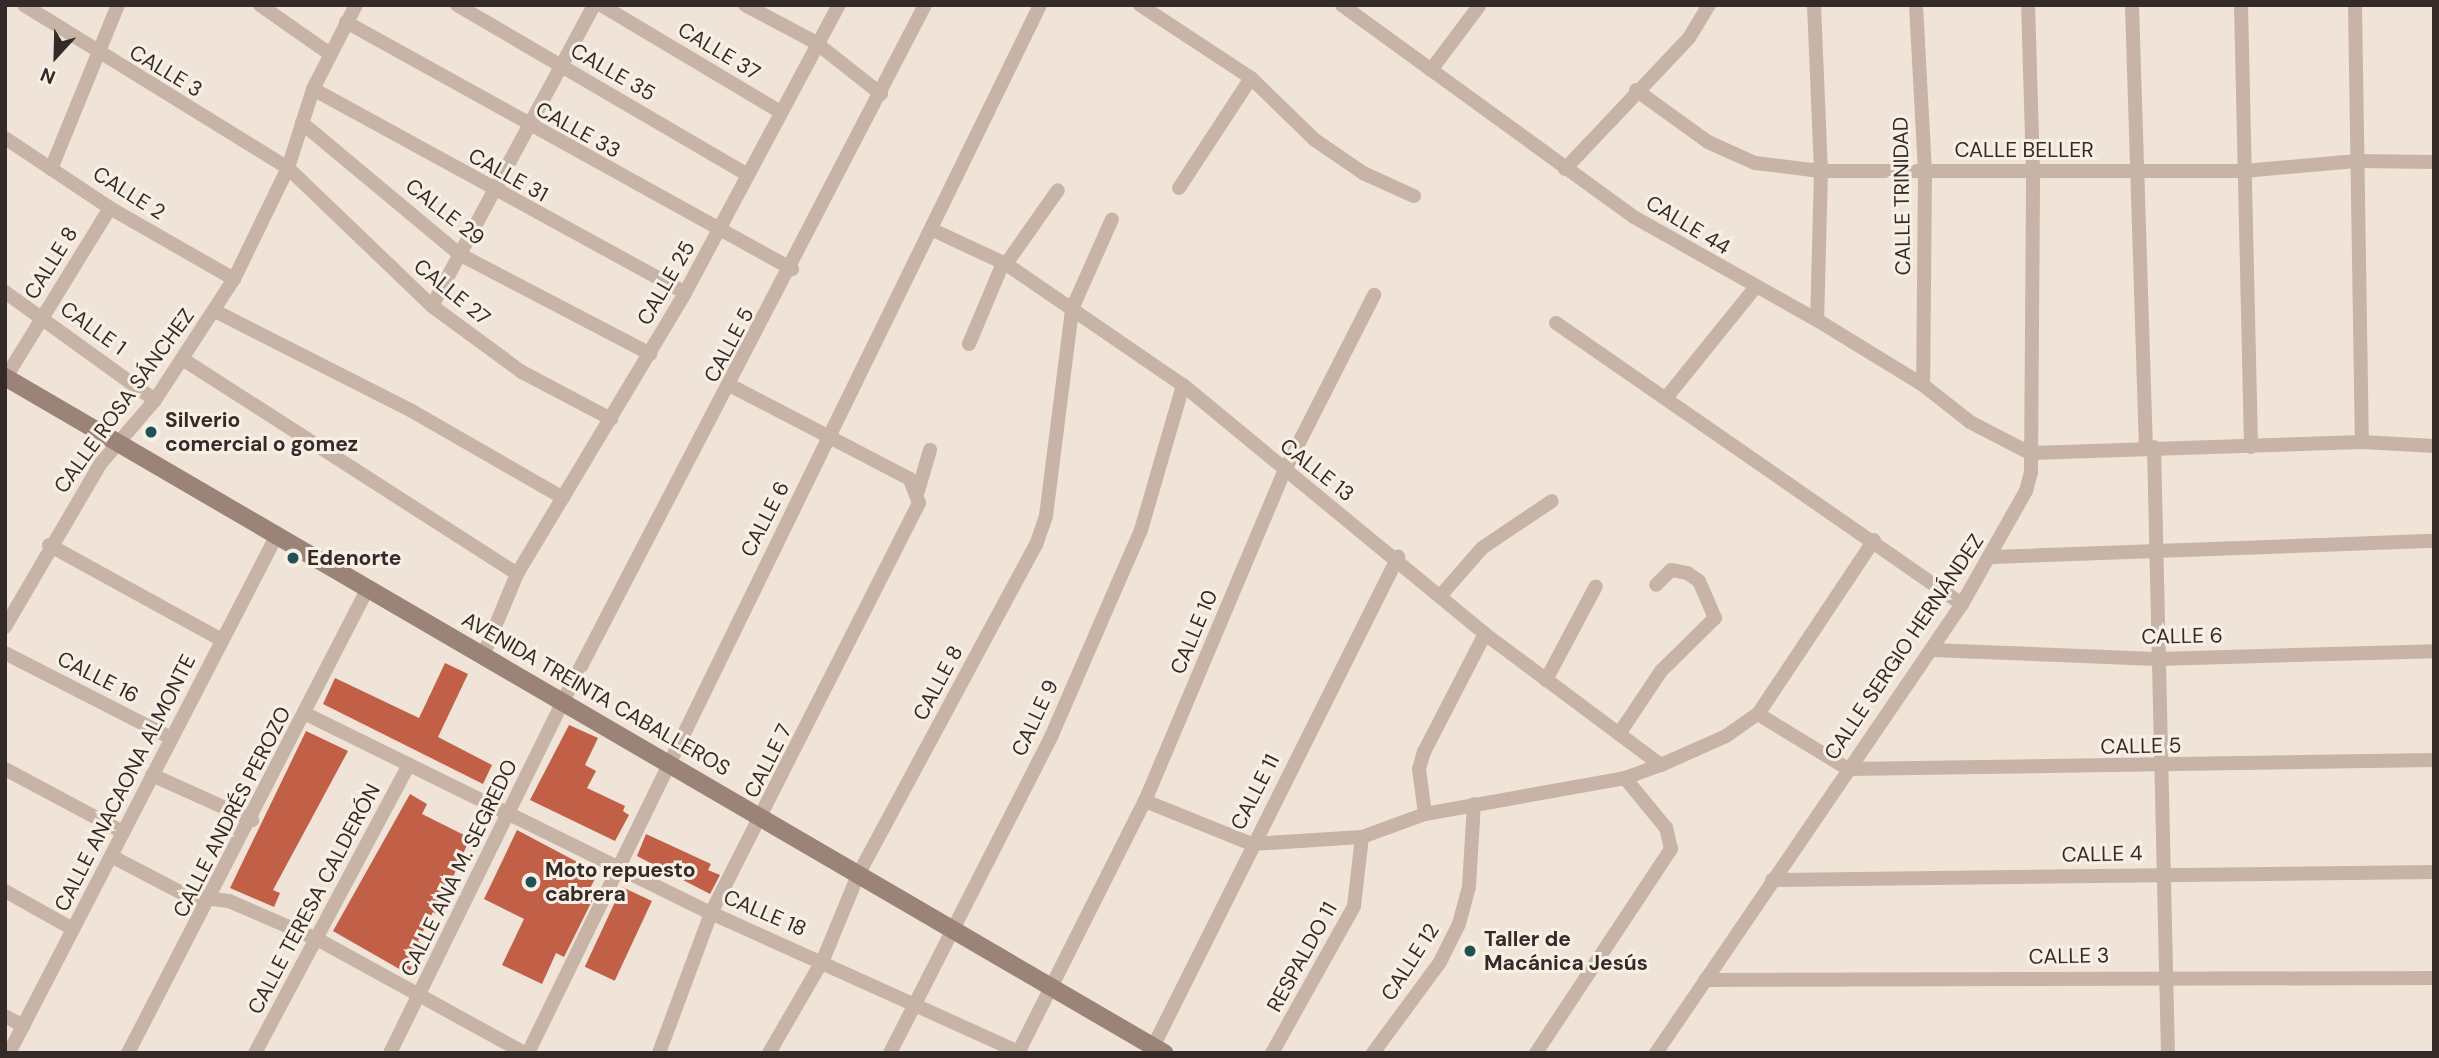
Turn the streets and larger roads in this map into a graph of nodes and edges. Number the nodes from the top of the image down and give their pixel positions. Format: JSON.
{"nodes":[{"id":1,"x":24,"y":5,"type":"edge"},
{"id":2,"x":118,"y":5,"type":"edge"},
{"id":3,"x":260,"y":5,"type":"edge"},
{"id":4,"x":356,"y":5,"type":"edge"},
{"id":5,"x":457,"y":5,"type":"edge"},
{"id":6,"x":594,"y":5,"type":"edge"},
{"id":7,"x":601,"y":5,"type":"edge"},
{"id":8,"x":745,"y":5,"type":"edge"},
{"id":9,"x":839,"y":5,"type":"edge"},
{"id":10,"x":925,"y":5,"type":"edge"},
{"id":11,"x":1040,"y":5,"type":"edge"},
{"id":12,"x":1140,"y":5,"type":"edge"},
{"id":13,"x":1342,"y":5,"type":"edge"},
{"id":14,"x":1709,"y":5,"type":"edge"},
{"id":15,"x":1814,"y":5,"type":"edge"},
{"id":16,"x":1916,"y":5,"type":"edge"},
{"id":17,"x":2028,"y":5,"type":"edge"},
{"id":18,"x":2132,"y":5,"type":"edge"},
{"id":19,"x":2241,"y":5,"type":"edge"},
{"id":20,"x":2355,"y":5,"type":"edge"},
{"id":21,"x":1479,"y":6,"type":"edge"},
{"id":22,"x":1359,"y":11,"type":"edge"},
{"id":23,"x":346,"y":22,"type":"junction"},
{"id":24,"x":815,"y":42,"type":"junction"},
{"id":25,"x":98,"y":54,"type":"junction"},
{"id":26,"x":330,"y":54,"type":"junction"},
{"id":27,"x":561,"y":66,"type":"junction"},
{"id":28,"x":1430,"y":71,"type":"junction"},
{"id":29,"x":1251,"y":78,"type":"junction"},
{"id":30,"x":313,"y":89,"type":"junction"},
{"id":31,"x":1636,"y":90,"type":"junction"},
{"id":32,"x":881,"y":94,"type":"junction"},
{"id":33,"x":779,"y":111,"type":"junction"},
{"id":34,"x":302,"y":123,"type":"junction"},
{"id":35,"x":528,"y":127,"type":"junction"},
{"id":36,"x":5,"y":138,"type":"edge"},
{"id":37,"x":2357,"y":161,"type":"junction"},
{"id":38,"x":2434,"y":162,"type":"edge"},
{"id":39,"x":289,"y":168,"type":"junction"},
{"id":40,"x":51,"y":169,"type":"junction"},
{"id":41,"x":1565,"y":169,"type":"junction"},
{"id":42,"x":1821,"y":171,"type":"junction"},
{"id":43,"x":1925,"y":171,"type":"junction"},
{"id":44,"x":2032,"y":171,"type":"junction"},
{"id":45,"x":2136,"y":171,"type":"junction"},
{"id":46,"x":2244,"y":171,"type":"junction"},
{"id":47,"x":748,"y":175,"type":"junction"},
{"id":48,"x":1179,"y":188,"type":"dead end"},
{"id":49,"x":1058,"y":190,"type":"dead end"},
{"id":50,"x":494,"y":192,"type":"junction"},
{"id":51,"x":1414,"y":195,"type":"dead end"},
{"id":52,"x":110,"y":208,"type":"junction"},
{"id":53,"x":1112,"y":219,"type":"dead end"},
{"id":54,"x":720,"y":230,"type":"junction"},
{"id":55,"x":933,"y":230,"type":"junction"},
{"id":56,"x":459,"y":254,"type":"junction"},
{"id":57,"x":1005,"y":264,"type":"junction"},
{"id":58,"x":792,"y":269,"type":"junction"},
{"id":59,"x":234,"y":279,"type":"junction"},
{"id":60,"x":1754,"y":289,"type":"junction"},
{"id":61,"x":5,"y":292,"type":"edge"},
{"id":62,"x":685,"y":293,"type":"junction"},
{"id":63,"x":1374,"y":295,"type":"dead end"},
{"id":64,"x":432,"y":306,"type":"junction"},
{"id":65,"x":1072,"y":309,"type":"junction"},
{"id":66,"x":215,"y":311,"type":"junction"},
{"id":67,"x":42,"y":317,"type":"junction"},
{"id":68,"x":1817,"y":320,"type":"junction"},
{"id":69,"x":1556,"y":323,"type":"dead end"},
{"id":70,"x":969,"y":344,"type":"dead end"},
{"id":71,"x":650,"y":354,"type":"junction"},
{"id":72,"x":184,"y":360,"type":"junction"},
{"id":73,"x":6,"y":377,"type":"edge"},
{"id":74,"x":1183,"y":385,"type":"junction"},
{"id":75,"x":1923,"y":385,"type":"junction"},
{"id":76,"x":731,"y":386,"type":"junction"},
{"id":77,"x":1666,"y":398,"type":"junction"},
{"id":78,"x":155,"y":400,"type":"junction"},
{"id":79,"x":611,"y":419,"type":"junction"},
{"id":80,"x":831,"y":435,"type":"junction"},
{"id":81,"x":2362,"y":442,"type":"junction"},
{"id":82,"x":116,"y":443,"type":"junction"},
{"id":83,"x":2434,"y":446,"type":"edge"},
{"id":84,"x":2150,"y":447,"type":"junction"},
{"id":85,"x":2251,"y":447,"type":"junction"},
{"id":86,"x":930,"y":450,"type":"dead end"},
{"id":87,"x":2030,"y":453,"type":"junction"},
{"id":88,"x":1284,"y":472,"type":"junction"},
{"id":89,"x":918,"y":491,"type":"junction"},
{"id":90,"x":563,"y":498,"type":"junction"},
{"id":91,"x":1552,"y":501,"type":"dead end"},
{"id":92,"x":278,"y":533,"type":"junction"},
{"id":93,"x":1874,"y":540,"type":"junction"},
{"id":94,"x":2434,"y":541,"type":"edge"},
{"id":95,"x":49,"y":545,"type":"junction"},
{"id":96,"x":2154,"y":550,"type":"junction"},
{"id":97,"x":1398,"y":557,"type":"junction"},
{"id":98,"x":1992,"y":557,"type":"junction"},
{"id":99,"x":517,"y":574,"type":"junction"},
{"id":100,"x":1656,"y":585,"type":"dead end"},
{"id":101,"x":1596,"y":586,"type":"dead end"},
{"id":102,"x":368,"y":588,"type":"junction"},
{"id":103,"x":1441,"y":595,"type":"junction"},
{"id":104,"x":1962,"y":604,"type":"junction"},
{"id":105,"x":5,"y":627,"type":"edge"},
{"id":106,"x":1485,"y":634,"type":"junction"},
{"id":107,"x":222,"y":640,"type":"junction"},
{"id":108,"x":1932,"y":650,"type":"junction"},
{"id":109,"x":2434,"y":651,"type":"edge"},
{"id":110,"x":5,"y":653,"type":"edge"},
{"id":111,"x":483,"y":656,"type":"junction"},
{"id":112,"x":2156,"y":659,"type":"junction"},
{"id":113,"x":1546,"y":680,"type":"junction"},
{"id":114,"x":564,"y":701,"type":"junction"},
{"id":115,"x":306,"y":714,"type":"junction"},
{"id":116,"x":1758,"y":714,"type":"junction"},
{"id":117,"x":1619,"y":734,"type":"junction"},
{"id":118,"x":172,"y":738,"type":"junction"},
{"id":119,"x":668,"y":760,"type":"junction"},
{"id":120,"x":2434,"y":760,"type":"edge"},
{"id":121,"x":409,"y":765,"type":"junction"},
{"id":122,"x":1661,"y":765,"type":"junction"},
{"id":123,"x":2161,"y":767,"type":"junction"},
{"id":124,"x":5,"y":769,"type":"edge"},
{"id":125,"x":1849,"y":769,"type":"junction"},
{"id":126,"x":152,"y":775,"type":"junction"},
{"id":127,"x":1625,"y":778,"type":"junction"},
{"id":128,"x":1145,"y":801,"type":"junction"},
{"id":129,"x":1474,"y":804,"type":"junction"},
{"id":130,"x":509,"y":814,"type":"junction"},
{"id":131,"x":1425,"y":814,"type":"junction"},
{"id":132,"x":764,"y":818,"type":"junction"},
{"id":133,"x":251,"y":820,"type":"junction"},
{"id":134,"x":123,"y":832,"type":"junction"},
{"id":135,"x":1362,"y":837,"type":"junction"},
{"id":136,"x":1252,"y":844,"type":"junction"},
{"id":137,"x":111,"y":856,"type":"junction"},
{"id":138,"x":619,"y":868,"type":"junction"},
{"id":139,"x":2434,"y":872,"type":"edge"},
{"id":140,"x":2168,"y":874,"type":"junction"},
{"id":141,"x":858,"y":875,"type":"junction"},
{"id":142,"x":1772,"y":880,"type":"junction"},
{"id":143,"x":5,"y":891,"type":"edge"},
{"id":144,"x":211,"y":899,"type":"junction"},
{"id":145,"x":710,"y":912,"type":"junction"},
{"id":146,"x":73,"y":929,"type":"junction"},
{"id":147,"x":956,"y":932,"type":"junction"},
{"id":148,"x":317,"y":939,"type":"junction"},
{"id":149,"x":823,"y":960,"type":"junction"},
{"id":150,"x":2170,"y":976,"type":"junction"},
{"id":151,"x":2434,"y":978,"type":"edge"},
{"id":152,"x":1705,"y":980,"type":"junction"},
{"id":153,"x":1051,"y":984,"type":"junction"},
{"id":154,"x":419,"y":996,"type":"junction"},
{"id":155,"x":917,"y":1007,"type":"junction"},
{"id":156,"x":5,"y":1016,"type":"edge"},
{"id":157,"x":23,"y":1026,"type":"junction"},
{"id":158,"x":1156,"y":1051,"type":"edge"},
{"id":159,"x":1020,"y":1052,"type":"edge"},
{"id":160,"x":9,"y":1053,"type":"edge"},
{"id":161,"x":128,"y":1053,"type":"edge"},
{"id":162,"x":255,"y":1053,"type":"edge"},
{"id":163,"x":390,"y":1053,"type":"edge"},
{"id":164,"x":526,"y":1053,"type":"edge"},
{"id":165,"x":659,"y":1053,"type":"edge"},
{"id":166,"x":769,"y":1053,"type":"edge"},
{"id":167,"x":890,"y":1053,"type":"edge"},
{"id":168,"x":1272,"y":1053,"type":"edge"},
{"id":169,"x":1373,"y":1053,"type":"edge"},
{"id":170,"x":1536,"y":1053,"type":"edge"},
{"id":171,"x":1656,"y":1053,"type":"edge"},
{"id":172,"x":2168,"y":1053,"type":"edge"}],
"edges":[{"from":1,"to":25,"type":"street","name":"CALLE 3"},
{"from":2,"to":25,"type":"street"},
{"from":3,"to":26,"type":"street"},
{"from":4,"to":23,"type":"street","name":"CALLE ROSA SÁNCHEZ"},
{"from":5,"to":27,"type":"street","name":"CALLE 35"},
{"from":6,"to":27,"type":"street"},
{"from":7,"to":33,"type":"street","name":"CALLE 37"},
{"from":8,"to":24,"type":"street"},
{"from":9,"to":24,"type":"street","name":"CALLE 25"},
{"from":10,"to":32,"type":"street","name":"CALLE 5"},
{"from":11,"to":55,"type":"street","name":"CALLE 6"},
{"from":12,"to":29,"type":"street"},
{"from":13,"to":22,"type":"street","name":"CALLE 44"},
{"from":14,"to":31,"type":"street"},
{"from":15,"to":42,"type":"street"},
{"from":16,"to":43,"type":"street","name":"CALLE TRINIDAD"},
{"from":17,"to":44,"type":"street","name":"CALLE SERGIO HERNÁNDEZ"},
{"from":18,"to":45,"type":"street"},
{"from":19,"to":46,"type":"street"},
{"from":20,"to":37,"type":"street"},
{"from":21,"to":28,"type":"street"},
{"from":22,"to":28,"type":"street","name":"CALLE 44"},
{"from":23,"to":26,"type":"street","name":"CALLE ROSA SÁNCHEZ"},
{"from":23,"to":35,"type":"street","name":"CALLE 33"},
{"from":24,"to":32,"type":"street"},
{"from":24,"to":33,"type":"street","name":"CALLE 25"},
{"from":25,"to":39,"type":"street","name":"CALLE 3"},
{"from":25,"to":40,"type":"street"},
{"from":26,"to":30,"type":"street","name":"CALLE ROSA SÁNCHEZ"},
{"from":27,"to":35,"type":"street"},
{"from":27,"to":47,"type":"street","name":"CALLE 35"},
{"from":28,"to":41,"type":"street","name":"CALLE 44"},
{"from":29,"to":48,"type":"street"},
{"from":29,"to":51,"type":"street"},
{"from":30,"to":34,"type":"street","name":"CALLE ROSA SÁNCHEZ"},
{"from":30,"to":50,"type":"street","name":"CALLE 31"},
{"from":31,"to":41,"type":"street"},
{"from":31,"to":42,"type":"street","name":"CALLE BELLER"},
{"from":32,"to":58,"type":"street","name":"CALLE 5"},
{"from":33,"to":47,"type":"street","name":"CALLE 25"},
{"from":34,"to":39,"type":"street","name":"CALLE ROSA SÁNCHEZ"},
{"from":34,"to":56,"type":"street","name":"CALLE 29"},
{"from":35,"to":50,"type":"street"},
{"from":35,"to":54,"type":"street","name":"CALLE 33"},
{"from":36,"to":40,"type":"street","name":"CALLE 2"},
{"from":37,"to":38,"type":"street","name":"CALLE BELLER"},
{"from":37,"to":46,"type":"street","name":"CALLE BELLER"},
{"from":37,"to":81,"type":"street"},
{"from":39,"to":59,"type":"street","name":"CALLE ROSA SÁNCHEZ"},
{"from":39,"to":64,"type":"street","name":"CALLE 27"},
{"from":40,"to":52,"type":"street","name":"CALLE 2"},
{"from":41,"to":60,"type":"street","name":"CALLE 44"},
{"from":42,"to":43,"type":"street","name":"CALLE BELLER"},
{"from":42,"to":68,"type":"street"},
{"from":43,"to":44,"type":"street","name":"CALLE BELLER"},
{"from":43,"to":75,"type":"street","name":"CALLE TRINIDAD"},
{"from":44,"to":45,"type":"street","name":"CALLE BELLER"},
{"from":44,"to":87,"type":"street","name":"CALLE SERGIO HERNÁNDEZ"},
{"from":45,"to":46,"type":"street","name":"CALLE BELLER"},
{"from":45,"to":84,"type":"street"},
{"from":46,"to":85,"type":"street"},
{"from":47,"to":54,"type":"street","name":"CALLE 25"},
{"from":49,"to":57,"type":"street"},
{"from":50,"to":56,"type":"street"},
{"from":50,"to":62,"type":"street","name":"CALLE 31"},
{"from":52,"to":59,"type":"street","name":"CALLE 2"},
{"from":52,"to":67,"type":"street","name":"CALLE 8"},
{"from":53,"to":65,"type":"street","name":"CALLE 8"},
{"from":54,"to":58,"type":"street","name":"CALLE 33"},
{"from":54,"to":62,"type":"street","name":"CALLE 25"},
{"from":55,"to":57,"type":"street","name":"CALLE 13"},
{"from":55,"to":80,"type":"street","name":"CALLE 6"},
{"from":56,"to":64,"type":"street"},
{"from":56,"to":71,"type":"street","name":"CALLE 29"},
{"from":57,"to":65,"type":"street","name":"CALLE 13"},
{"from":57,"to":70,"type":"street"},
{"from":58,"to":76,"type":"street","name":"CALLE 5"},
{"from":59,"to":66,"type":"street","name":"CALLE ROSA SÁNCHEZ"},
{"from":60,"to":68,"type":"street","name":"CALLE 44"},
{"from":60,"to":77,"type":"street"},
{"from":61,"to":67,"type":"street","name":"CALLE 1"},
{"from":62,"to":71,"type":"street","name":"CALLE 25"},
{"from":63,"to":88,"type":"street","name":"CALLE 10"},
{"from":64,"to":79,"type":"street","name":"CALLE 27"},
{"from":65,"to":74,"type":"street","name":"CALLE 13"},
{"from":65,"to":141,"type":"street","name":"CALLE 8"},
{"from":66,"to":72,"type":"street","name":"CALLE ROSA SÁNCHEZ"},
{"from":66,"to":90,"type":"street"},
{"from":67,"to":73,"type":"street","name":"CALLE 8"},
{"from":67,"to":78,"type":"street","name":"CALLE 1"},
{"from":68,"to":75,"type":"street","name":"CALLE 44"},
{"from":69,"to":77,"type":"street"},
{"from":71,"to":79,"type":"street","name":"CALLE 25"},
{"from":72,"to":78,"type":"street","name":"CALLE ROSA SÁNCHEZ"},
{"from":72,"to":99,"type":"street"},
{"from":73,"to":82,"type":"street","name":"AVENIDA TREINTA CABALLEROS"},
{"from":74,"to":88,"type":"street","name":"CALLE 13"},
{"from":74,"to":147,"type":"street","name":"CALLE 9"},
{"from":75,"to":87,"type":"street","name":"CALLE 44"},
{"from":76,"to":80,"type":"street"},
{"from":76,"to":114,"type":"street","name":"CALLE 5"},
{"from":77,"to":93,"type":"street"},
{"from":78,"to":82,"type":"street","name":"CALLE ROSA SÁNCHEZ"},
{"from":79,"to":90,"type":"street","name":"CALLE 25"},
{"from":80,"to":89,"type":"street"},
{"from":80,"to":119,"type":"street","name":"CALLE 6"},
{"from":81,"to":83,"type":"street"},
{"from":81,"to":85,"type":"street"},
{"from":82,"to":92,"type":"street","name":"AVENIDA TREINTA CABALLEROS"},
{"from":82,"to":95,"type":"street","name":"CALLE ROSA SÁNCHEZ"},
{"from":84,"to":85,"type":"street"},
{"from":84,"to":87,"type":"street"},
{"from":84,"to":96,"type":"street"},
{"from":86,"to":89,"type":"street","name":"CALLE 7"},
{"from":87,"to":98,"type":"street","name":"CALLE SERGIO HERNÁNDEZ"},
{"from":88,"to":97,"type":"street","name":"CALLE 13"},
{"from":88,"to":128,"type":"street","name":"CALLE 10"},
{"from":89,"to":132,"type":"street","name":"CALLE 7"},
{"from":90,"to":99,"type":"street","name":"CALLE 25"},
{"from":91,"to":103,"type":"street"},
{"from":92,"to":102,"type":"street","name":"AVENIDA TREINTA CABALLEROS"},
{"from":92,"to":107,"type":"street","name":"CALLE ANACAONA ALMONTE"},
{"from":93,"to":104,"type":"street"},
{"from":93,"to":116,"type":"street"},
{"from":94,"to":96,"type":"street"},
{"from":95,"to":105,"type":"street","name":"CALLE ROSA SÁNCHEZ"},
{"from":95,"to":107,"type":"street"},
{"from":96,"to":98,"type":"street"},
{"from":96,"to":112,"type":"street"},
{"from":97,"to":103,"type":"street","name":"CALLE 13"},
{"from":97,"to":136,"type":"street","name":"CALLE 11"},
{"from":98,"to":104,"type":"street","name":"CALLE SERGIO HERNÁNDEZ"},
{"from":99,"to":111,"type":"street","name":"CALLE 25"},
{"from":100,"to":117,"type":"street"},
{"from":101,"to":113,"type":"street"},
{"from":102,"to":111,"type":"street","name":"AVENIDA TREINTA CABALLEROS"},
{"from":102,"to":115,"type":"street","name":"CALLE ANDRÉS PEROZO"},
{"from":103,"to":106,"type":"street","name":"CALLE 13"},
{"from":104,"to":108,"type":"street","name":"CALLE SERGIO HERNÁNDEZ"},
{"from":106,"to":113,"type":"street","name":"CALLE 13"},
{"from":106,"to":131,"type":"street"},
{"from":107,"to":118,"type":"street","name":"CALLE ANACAONA ALMONTE"},
{"from":108,"to":112,"type":"street","name":"CALLE 6"},
{"from":108,"to":125,"type":"street","name":"CALLE SERGIO HERNÁNDEZ"},
{"from":109,"to":112,"type":"street","name":"CALLE 6"},
{"from":110,"to":118,"type":"street","name":"CALLE 16"},
{"from":111,"to":114,"type":"street","name":"AVENIDA TREINTA CABALLEROS"},
{"from":112,"to":123,"type":"street"},
{"from":113,"to":117,"type":"street","name":"CALLE 13"},
{"from":114,"to":119,"type":"street","name":"AVENIDA TREINTA CABALLEROS"},
{"from":114,"to":130,"type":"street","name":"CALLE ANA M. SEGREDO"},
{"from":115,"to":121,"type":"street","name":"CALLE 18"},
{"from":115,"to":133,"type":"street","name":"CALLE ANDRÉS PEROZO"},
{"from":116,"to":122,"type":"street"},
{"from":116,"to":125,"type":"street"},
{"from":117,"to":122,"type":"street","name":"CALLE 13"},
{"from":118,"to":126,"type":"street","name":"CALLE ANACAONA ALMONTE"},
{"from":119,"to":132,"type":"street","name":"AVENIDA TREINTA CABALLEROS"},
{"from":119,"to":138,"type":"street","name":"CALLE 6"},
{"from":120,"to":123,"type":"street","name":"CALLE 5"},
{"from":121,"to":130,"type":"street","name":"CALLE 18"},
{"from":121,"to":148,"type":"street","name":"CALLE TERESA CALDERÓN"},
{"from":122,"to":127,"type":"street"},
{"from":123,"to":125,"type":"street","name":"CALLE 5"},
{"from":123,"to":140,"type":"street"},
{"from":124,"to":134,"type":"street"},
{"from":125,"to":142,"type":"street","name":"CALLE SERGIO HERNÁNDEZ"},
{"from":126,"to":133,"type":"street"},
{"from":126,"to":134,"type":"street","name":"CALLE ANACAONA ALMONTE"},
{"from":127,"to":129,"type":"street"},
{"from":127,"to":170,"type":"street"},
{"from":128,"to":136,"type":"street"},
{"from":128,"to":153,"type":"street","name":"CALLE 10"},
{"from":129,"to":131,"type":"street"},
{"from":129,"to":169,"type":"street","name":"CALLE 12"},
{"from":130,"to":138,"type":"street","name":"CALLE 18"},
{"from":130,"to":154,"type":"street","name":"CALLE ANA M. SEGREDO"},
{"from":131,"to":135,"type":"street"},
{"from":132,"to":141,"type":"street","name":"AVENIDA TREINTA CABALLEROS"},
{"from":132,"to":145,"type":"street","name":"CALLE 7"},
{"from":133,"to":144,"type":"street","name":"CALLE ANDRÉS PEROZO"},
{"from":134,"to":137,"type":"street","name":"CALLE ANACAONA ALMONTE"},
{"from":135,"to":136,"type":"street"},
{"from":135,"to":168,"type":"street","name":"RESPALDO 11"},
{"from":136,"to":158,"type":"street","name":"CALLE 11"},
{"from":137,"to":144,"type":"street"},
{"from":137,"to":146,"type":"street","name":"CALLE ANACAONA ALMONTE"},
{"from":138,"to":145,"type":"street","name":"CALLE 18"},
{"from":138,"to":164,"type":"street","name":"CALLE 6"},
{"from":139,"to":140,"type":"street","name":"CALLE 4"},
{"from":140,"to":142,"type":"street","name":"CALLE 4"},
{"from":140,"to":150,"type":"street"},
{"from":141,"to":147,"type":"street","name":"AVENIDA TREINTA CABALLEROS"},
{"from":141,"to":149,"type":"street","name":"CALLE 8"},
{"from":142,"to":152,"type":"street","name":"CALLE SERGIO HERNÁNDEZ"},
{"from":143,"to":146,"type":"street"},
{"from":144,"to":148,"type":"street"},
{"from":144,"to":161,"type":"street","name":"CALLE ANDRÉS PEROZO"},
{"from":145,"to":149,"type":"street","name":"CALLE 18"},
{"from":145,"to":165,"type":"street","name":"CALLE 7"},
{"from":146,"to":157,"type":"street","name":"CALLE ANACAONA ALMONTE"},
{"from":147,"to":153,"type":"street","name":"AVENIDA TREINTA CABALLEROS"},
{"from":147,"to":155,"type":"street","name":"CALLE 9"},
{"from":148,"to":154,"type":"street"},
{"from":148,"to":162,"type":"street","name":"CALLE TERESA CALDERÓN"},
{"from":149,"to":155,"type":"street","name":"CALLE 18"},
{"from":149,"to":166,"type":"street","name":"CALLE 8"},
{"from":150,"to":151,"type":"street","name":"CALLE 3"},
{"from":150,"to":152,"type":"street","name":"CALLE 3"},
{"from":150,"to":172,"type":"street"},
{"from":152,"to":171,"type":"street","name":"CALLE SERGIO HERNÁNDEZ"},
{"from":153,"to":158,"type":"street","name":"AVENIDA TREINTA CABALLEROS"},
{"from":153,"to":159,"type":"street","name":"CALLE 10"},
{"from":154,"to":163,"type":"street","name":"CALLE ANA M. SEGREDO"},
{"from":154,"to":164,"type":"street"},
{"from":155,"to":159,"type":"street","name":"CALLE 18"},
{"from":155,"to":167,"type":"street","name":"CALLE 9"},
{"from":156,"to":157,"type":"street"},
{"from":157,"to":160,"type":"street","name":"CALLE ANACAONA ALMONTE"}]}
